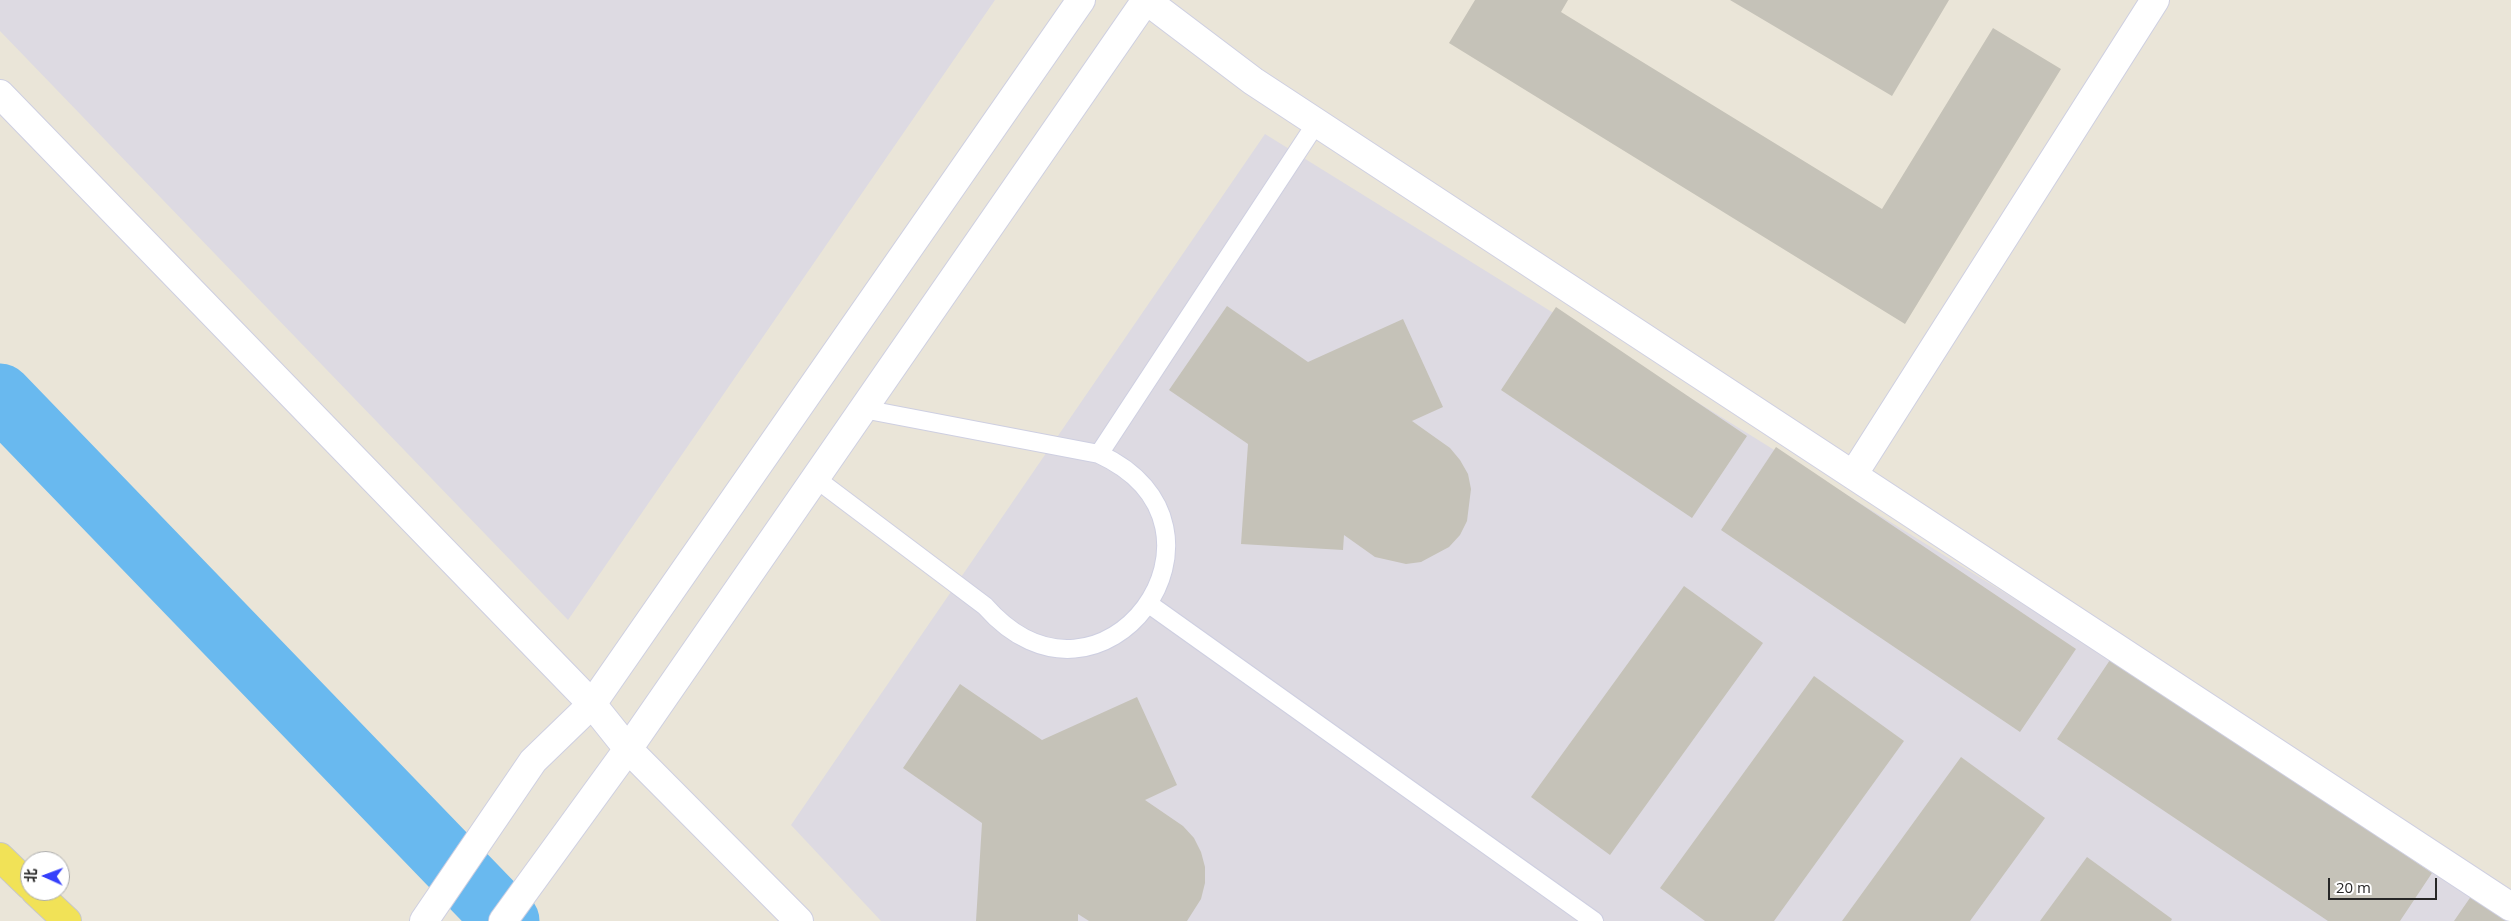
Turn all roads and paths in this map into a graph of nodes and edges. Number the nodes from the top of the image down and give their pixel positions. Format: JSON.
{"nodes":[{"id":1,"x":1081,"y":0,"type":"edge"},
{"id":2,"x":1146,"y":0,"type":"edge"},
{"id":3,"x":2155,"y":0,"type":"edge"},
{"id":4,"x":0,"y":94,"type":"edge"},
{"id":5,"x":1317,"y":122,"type":"junction"},
{"id":6,"x":863,"y":409,"type":"junction"},
{"id":7,"x":1098,"y":454,"type":"junction"},
{"id":8,"x":1854,"y":475,"type":"junction"},
{"id":9,"x":815,"y":478,"type":"junction"},
{"id":10,"x":1149,"y":604,"type":"junction"},
{"id":11,"x":592,"y":704,"type":"junction"},
{"id":12,"x":628,"y":749,"type":"junction"},
{"id":13,"x":0,"y":857,"type":"edge"},
{"id":14,"x":20,"y":876,"type":"edge"},
{"id":15,"x":46,"y":901,"type":"edge"},
{"id":16,"x":2511,"y":907,"type":"edge"},
{"id":17,"x":67,"y":921,"type":"edge"},
{"id":18,"x":424,"y":921,"type":"edge"},
{"id":19,"x":503,"y":921,"type":"edge"},
{"id":20,"x":799,"y":921,"type":"edge"},
{"id":21,"x":1594,"y":921,"type":"edge"}],
"edges":[{"from":1,"to":11,"type":"street"},
{"from":2,"to":5,"type":"street"},
{"from":2,"to":6,"type":"street"},
{"from":3,"to":8,"type":"street"},
{"from":4,"to":11,"type":"street"},
{"from":5,"to":7,"type":"lane"},
{"from":5,"to":8,"type":"street"},
{"from":6,"to":7,"type":"lane"},
{"from":6,"to":9,"type":"street"},
{"from":7,"to":10,"type":"lane"},
{"from":8,"to":16,"type":"street"},
{"from":9,"to":10,"type":"lane"},
{"from":9,"to":12,"type":"street"},
{"from":10,"to":21,"type":"lane"},
{"from":11,"to":12,"type":"street"},
{"from":11,"to":18,"type":"street"},
{"from":12,"to":19,"type":"street"},
{"from":12,"to":20,"type":"street"},
{"from":13,"to":14,"type":"main road"},
{"from":15,"to":17,"type":"main road"}]}
